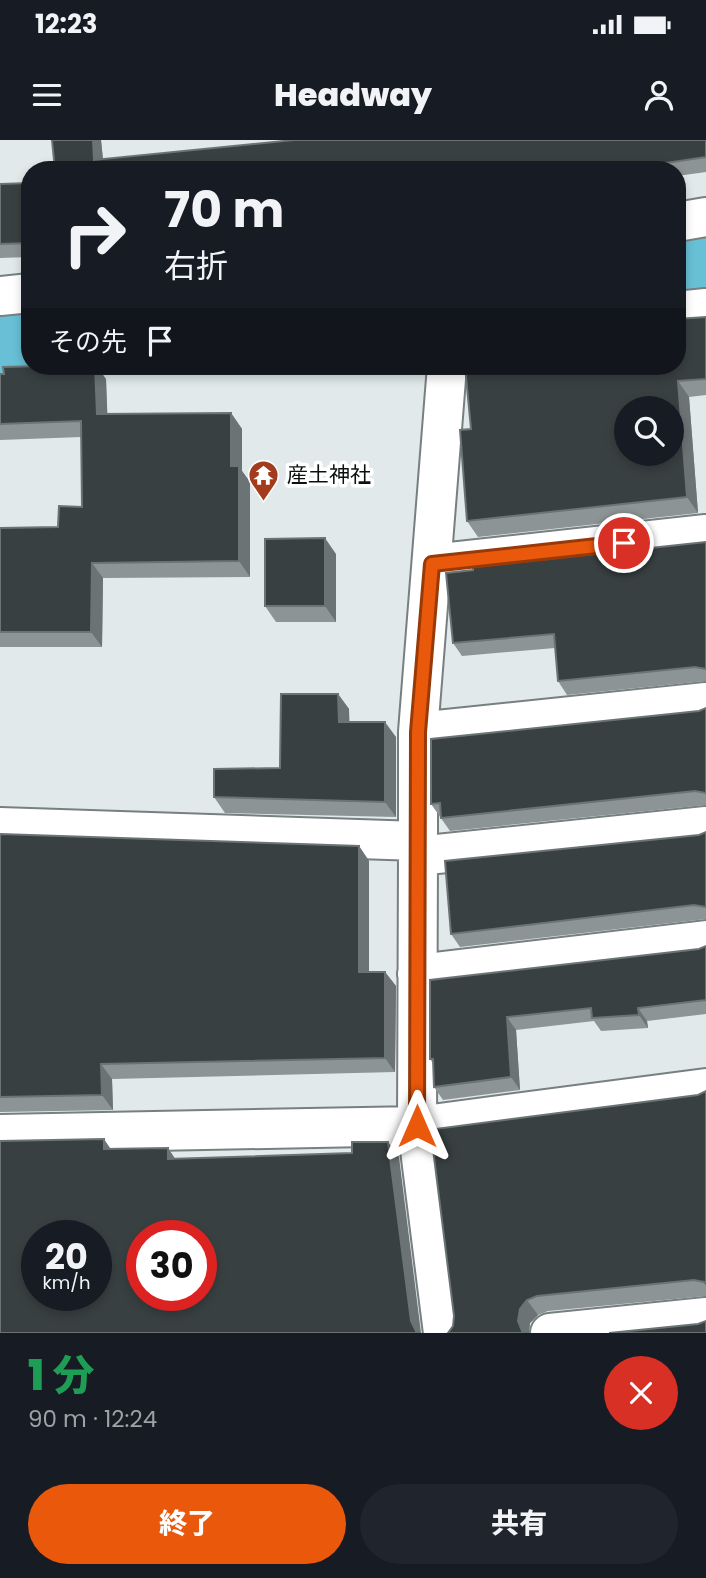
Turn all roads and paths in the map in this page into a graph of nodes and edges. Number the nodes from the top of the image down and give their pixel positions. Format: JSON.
{"nodes":[{"id":1,"x":706,"y":217,"type":"edge"},
{"id":2,"x":686,"y":220,"type":"edge"},
{"id":3,"x":21,"y":294,"type":"edge"},
{"id":4,"x":0,"y":296,"type":"edge"},
{"id":5,"x":706,"y":308,"type":"edge"},
{"id":6,"x":686,"y":310,"type":"edge"},
{"id":7,"x":446,"y":375,"type":"edge"},
{"id":8,"x":706,"y":534,"type":"edge"},
{"id":9,"x":432,"y":564,"type":"junction"},
{"id":10,"x":706,"y":702,"type":"edge"},
{"id":11,"x":418,"y":732,"type":"junction"},
{"id":12,"x":706,"y":826,"type":"edge"},
{"id":13,"x":0,"y":827,"type":"edge"},
{"id":14,"x":418,"y":849,"type":"junction"},
{"id":15,"x":706,"y":940,"type":"edge"},
{"id":16,"x":417,"y":974,"type":"junction"},
{"id":17,"x":706,"y":1088,"type":"edge"},
{"id":18,"x":417,"y":1126,"type":"junction"},
{"id":19,"x":0,"y":1134,"type":"edge"},
{"id":20,"x":706,"y":1317,"type":"edge"},
{"id":21,"x":443,"y":1333,"type":"edge"},
{"id":22,"x":551,"y":1333,"type":"edge"}],
"edges":[{"from":1,"to":2,"type":"street"},
{"from":3,"to":4,"type":"street"},
{"from":5,"to":6,"type":"street"},
{"from":7,"to":9,"type":"street"},
{"from":8,"to":9,"type":"street"},
{"from":9,"to":11,"type":"street"},
{"from":10,"to":11,"type":"street"},
{"from":11,"to":14,"type":"street"},
{"from":12,"to":14,"type":"street"},
{"from":13,"to":14,"type":"street"},
{"from":14,"to":16,"type":"street"},
{"from":15,"to":16,"type":"street"},
{"from":16,"to":18,"type":"street"},
{"from":17,"to":18,"type":"street"},
{"from":18,"to":19,"type":"street"},
{"from":18,"to":21,"type":"street"},
{"from":20,"to":22,"type":"street"}]}
